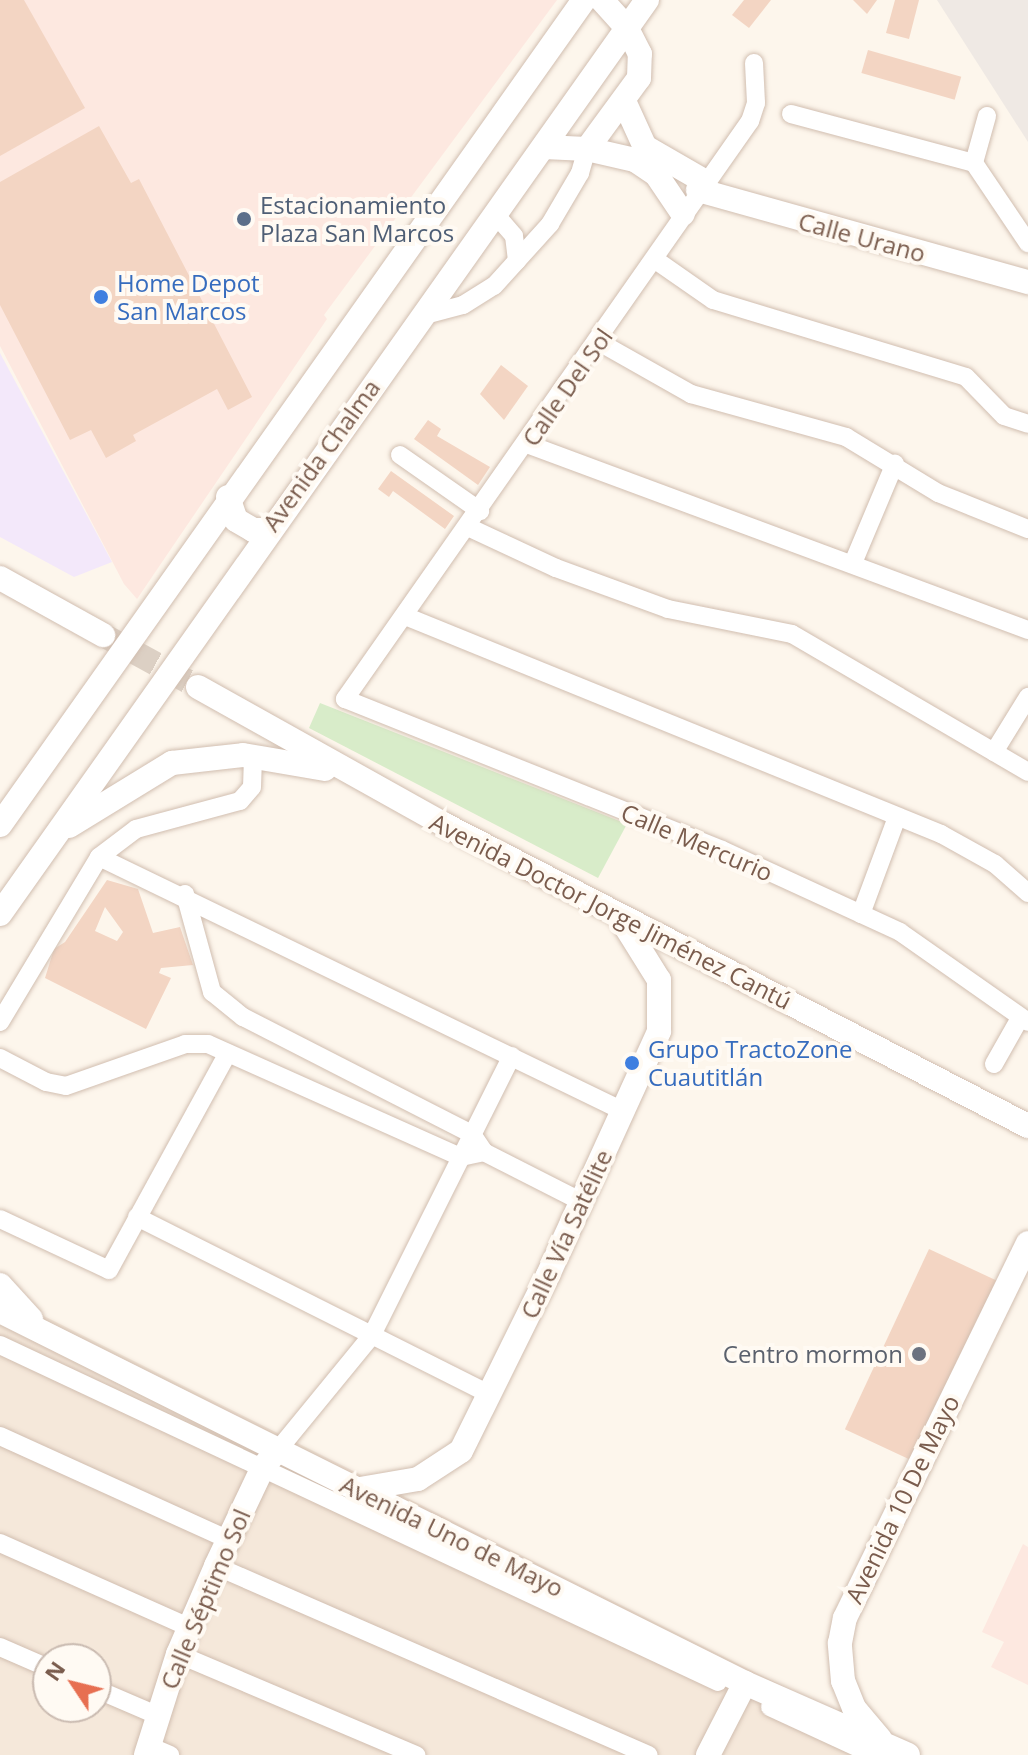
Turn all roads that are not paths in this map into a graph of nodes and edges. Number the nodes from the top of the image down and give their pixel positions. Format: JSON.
{"nodes":[{"id":1,"x":584,"y":0,"type":"edge"},
{"id":2,"x":602,"y":0,"type":"edge"},
{"id":3,"x":647,"y":0,"type":"edge"},
{"id":4,"x":627,"y":28,"type":"junction"},
{"id":5,"x":754,"y":63,"type":"dead end"},
{"id":6,"x":624,"y":101,"type":"junction"},
{"id":7,"x":791,"y":114,"type":"dead end"},
{"id":8,"x":987,"y":116,"type":"dead end"},
{"id":9,"x":544,"y":147,"type":"junction"},
{"id":10,"x":587,"y":149,"type":"junction"},
{"id":11,"x":974,"y":163,"type":"junction"},
{"id":12,"x":701,"y":186,"type":"junction"},
{"id":13,"x":495,"y":214,"type":"junction"},
{"id":14,"x":683,"y":214,"type":"junction"},
{"id":15,"x":1028,"y":243,"type":"edge"},
{"id":16,"x":517,"y":261,"type":"junction"},
{"id":17,"x":657,"y":261,"type":"junction"},
{"id":18,"x":1028,"y":282,"type":"edge"},
{"id":19,"x":421,"y":316,"type":"junction"},
{"id":20,"x":599,"y":342,"type":"junction"},
{"id":21,"x":1028,"y":424,"type":"edge"},
{"id":22,"x":527,"y":444,"type":"junction"},
{"id":23,"x":400,"y":455,"type":"dead end"},
{"id":24,"x":895,"y":463,"type":"junction"},
{"id":25,"x":228,"y":497,"type":"junction"},
{"id":26,"x":480,"y":511,"type":"junction"},
{"id":27,"x":468,"y":527,"type":"junction"},
{"id":28,"x":1028,"y":529,"type":"edge"},
{"id":29,"x":267,"y":530,"type":"junction"},
{"id":30,"x":853,"y":563,"type":"junction"},
{"id":31,"x":0,"y":578,"type":"edge"},
{"id":32,"x":405,"y":616,"type":"junction"},
{"id":33,"x":1028,"y":630,"type":"edge"},
{"id":34,"x":103,"y":635,"type":"tunnel mouth"},
{"id":35,"x":198,"y":687,"type":"tunnel mouth"},
{"id":36,"x":1028,"y":697,"type":"edge"},
{"id":37,"x":345,"y":699,"type":"joint"},
{"id":38,"x":994,"y":752,"type":"junction"},
{"id":39,"x":253,"y":756,"type":"junction"},
{"id":40,"x":1028,"y":772,"type":"edge"},
{"id":41,"x":354,"y":776,"type":"junction"},
{"id":42,"x":897,"y":817,"type":"junction"},
{"id":43,"x":0,"y":825,"type":"edge"},
{"id":44,"x":55,"y":837,"type":"junction"},
{"id":45,"x":99,"y":857,"type":"junction"},
{"id":46,"x":1028,"y":893,"type":"edge"},
{"id":47,"x":185,"y":894,"type":"junction"},
{"id":48,"x":0,"y":914,"type":"edge"},
{"id":49,"x":617,"y":914,"type":"junction"},
{"id":50,"x":861,"y":914,"type":"junction"},
{"id":51,"x":1024,"y":1020,"type":"edge"},
{"id":52,"x":0,"y":1022,"type":"edge"},
{"id":53,"x":228,"y":1053,"type":"junction"},
{"id":54,"x":512,"y":1056,"type":"junction"},
{"id":55,"x":0,"y":1058,"type":"edge"},
{"id":56,"x":994,"y":1064,"type":"dead end"},
{"id":57,"x":623,"y":1111,"type":"junction"},
{"id":58,"x":1028,"y":1126,"type":"edge"},
{"id":59,"x":472,"y":1134,"type":"junction"},
{"id":60,"x":484,"y":1152,"type":"junction"},
{"id":61,"x":461,"y":1157,"type":"junction"},
{"id":62,"x":582,"y":1202,"type":"junction"},
{"id":63,"x":137,"y":1217,"type":"junction"},
{"id":64,"x":0,"y":1219,"type":"edge"},
{"id":65,"x":1028,"y":1243,"type":"edge"},
{"id":66,"x":0,"y":1285,"type":"edge"},
{"id":67,"x":0,"y":1311,"type":"edge"},
{"id":68,"x":47,"y":1334,"type":"junction"},
{"id":69,"x":372,"y":1335,"type":"junction"},
{"id":70,"x":0,"y":1345,"type":"edge"},
{"id":71,"x":489,"y":1394,"type":"junction"},
{"id":72,"x":0,"y":1436,"type":"edge"},
{"id":73,"x":271,"y":1459,"type":"junction"},
{"id":74,"x":359,"y":1489,"type":"junction"},
{"id":75,"x":227,"y":1539,"type":"junction"},
{"id":76,"x":0,"y":1543,"type":"edge"},
{"id":77,"x":216,"y":1566,"type":"junction"},
{"id":78,"x":189,"y":1627,"type":"junction"},
{"id":79,"x":0,"y":1647,"type":"edge"},
{"id":80,"x":178,"y":1654,"type":"junction"},
{"id":81,"x":32,"y":1661,"type":"edge"},
{"id":82,"x":742,"y":1688,"type":"junction"},
{"id":83,"x":112,"y":1696,"type":"edge"},
{"id":84,"x":159,"y":1716,"type":"junction"},
{"id":85,"x":155,"y":1752,"type":"edge"},
{"id":86,"x":892,"y":1753,"type":"edge"},
{"id":87,"x":416,"y":1755,"type":"edge"},
{"id":88,"x":648,"y":1755,"type":"edge"},
{"id":89,"x":708,"y":1755,"type":"edge"}],
"edges":[{"from":1,"to":25,"type":"main road"},
{"from":2,"to":4,"type":"main road"},
{"from":3,"to":4,"type":"main road","name":"Avenida Chalma"},
{"from":4,"to":6,"type":"main road"},
{"from":4,"to":9,"type":"main road","name":"Avenida Chalma"},
{"from":5,"to":12,"type":"street","name":"Calle Del Sol"},
{"from":6,"to":10,"type":"main road"},
{"from":6,"to":12,"type":"main road","name":"Calle Urano"},
{"from":7,"to":11,"type":"street"},
{"from":8,"to":11,"type":"street"},
{"from":9,"to":10,"type":"main road"},
{"from":9,"to":13,"type":"main road","name":"Avenida Chalma"},
{"from":10,"to":14,"type":"main road"},
{"from":10,"to":16,"type":"street"},
{"from":11,"to":15,"type":"street"},
{"from":12,"to":14,"type":"street","name":"Calle Del Sol"},
{"from":12,"to":18,"type":"main road","name":"Calle Urano"},
{"from":13,"to":16,"type":"street"},
{"from":13,"to":19,"type":"main road","name":"Avenida Chalma"},
{"from":14,"to":17,"type":"street","name":"Calle Del Sol"},
{"from":16,"to":19,"type":"street"},
{"from":17,"to":20,"type":"street","name":"Calle Del Sol"},
{"from":17,"to":21,"type":"street"},
{"from":19,"to":29,"type":"main road","name":"Avenida Chalma"},
{"from":20,"to":22,"type":"street","name":"Calle Del Sol"},
{"from":20,"to":24,"type":"street"},
{"from":22,"to":26,"type":"street","name":"Calle Del Sol"},
{"from":22,"to":30,"type":"street"},
{"from":23,"to":26,"type":"street"},
{"from":24,"to":28,"type":"street"},
{"from":24,"to":30,"type":"street"},
{"from":25,"to":29,"type":"main road"},
{"from":25,"to":43,"type":"main road"},
{"from":26,"to":27,"type":"street","name":"Calle Del Sol"},
{"from":27,"to":32,"type":"street","name":"Calle Del Sol"},
{"from":27,"to":38,"type":"street"},
{"from":29,"to":44,"type":"main road","name":"Avenida Chalma"},
{"from":30,"to":33,"type":"street"},
{"from":31,"to":34,"type":"main road"},
{"from":32,"to":37,"type":"street","name":"Calle Del Sol"},
{"from":32,"to":42,"type":"street"},
{"from":35,"to":41,"type":"main road","name":"Avenida Doctor Jorge Jiménez Cantú"},
{"from":36,"to":38,"type":"street"},
{"from":37,"to":50,"type":"street","name":"Calle Mercurio"},
{"from":38,"to":40,"type":"street"},
{"from":39,"to":41,"type":"main road"},
{"from":39,"to":44,"type":"main road"},
{"from":39,"to":45,"type":"street"},
{"from":41,"to":49,"type":"main road","name":"Avenida Doctor Jorge Jiménez Cantú"},
{"from":42,"to":46,"type":"street"},
{"from":42,"to":50,"type":"street"},
{"from":44,"to":48,"type":"main road","name":"Avenida Chalma"},
{"from":45,"to":47,"type":"street"},
{"from":45,"to":52,"type":"street"},
{"from":47,"to":54,"type":"street"},
{"from":47,"to":59,"type":"street"},
{"from":49,"to":57,"type":"main road","name":"Calle Vía Satélite"},
{"from":49,"to":58,"type":"main road","name":"Avenida Doctor Jorge Jiménez Cantú"},
{"from":50,"to":51,"type":"street","name":"Calle Mercurio"},
{"from":51,"to":56,"type":"street"},
{"from":53,"to":55,"type":"street"},
{"from":53,"to":61,"type":"street"},
{"from":53,"to":63,"type":"street"},
{"from":54,"to":57,"type":"street"},
{"from":54,"to":59,"type":"street"},
{"from":57,"to":62,"type":"main road","name":"Calle Vía Satélite"},
{"from":59,"to":60,"type":"street"},
{"from":59,"to":61,"type":"street"},
{"from":60,"to":61,"type":"street"},
{"from":60,"to":62,"type":"street"},
{"from":61,"to":69,"type":"street"},
{"from":62,"to":71,"type":"main road","name":"Calle Vía Satélite"},
{"from":63,"to":64,"type":"street"},
{"from":63,"to":69,"type":"street"},
{"from":65,"to":86,"type":"main road","name":"Avenida 10 De Mayo"},
{"from":66,"to":68,"type":"main road"},
{"from":67,"to":68,"type":"main road","name":"Avenida Uno de Mayo"},
{"from":68,"to":73,"type":"main road","name":"Avenida Uno de Mayo"},
{"from":69,"to":71,"type":"street"},
{"from":69,"to":73,"type":"street"},
{"from":70,"to":73,"type":"street"},
{"from":71,"to":74,"type":"main road","name":"Calle Vía Satélite"},
{"from":72,"to":75,"type":"street"},
{"from":73,"to":74,"type":"main road","name":"Avenida Uno de Mayo"},
{"from":73,"to":75,"type":"main road","name":"Calle Séptimo Sol"},
{"from":73,"to":82,"type":"street"},
{"from":74,"to":82,"type":"main road","name":"Avenida Uno de Mayo"},
{"from":75,"to":77,"type":"main road","name":"Calle Séptimo Sol"},
{"from":76,"to":78,"type":"street"},
{"from":77,"to":78,"type":"main road","name":"Calle Séptimo Sol"},
{"from":77,"to":88,"type":"street"},
{"from":78,"to":80,"type":"main road","name":"Calle Séptimo Sol"},
{"from":79,"to":81,"type":"street"},
{"from":80,"to":84,"type":"main road","name":"Calle Séptimo Sol"},
{"from":80,"to":87,"type":"street"},
{"from":82,"to":86,"type":"main road","name":"Avenida Uno de Mayo"},
{"from":82,"to":89,"type":"main road"},
{"from":83,"to":84,"type":"street"},
{"from":84,"to":85,"type":"main road","name":"Calle Séptimo Sol"}]}
